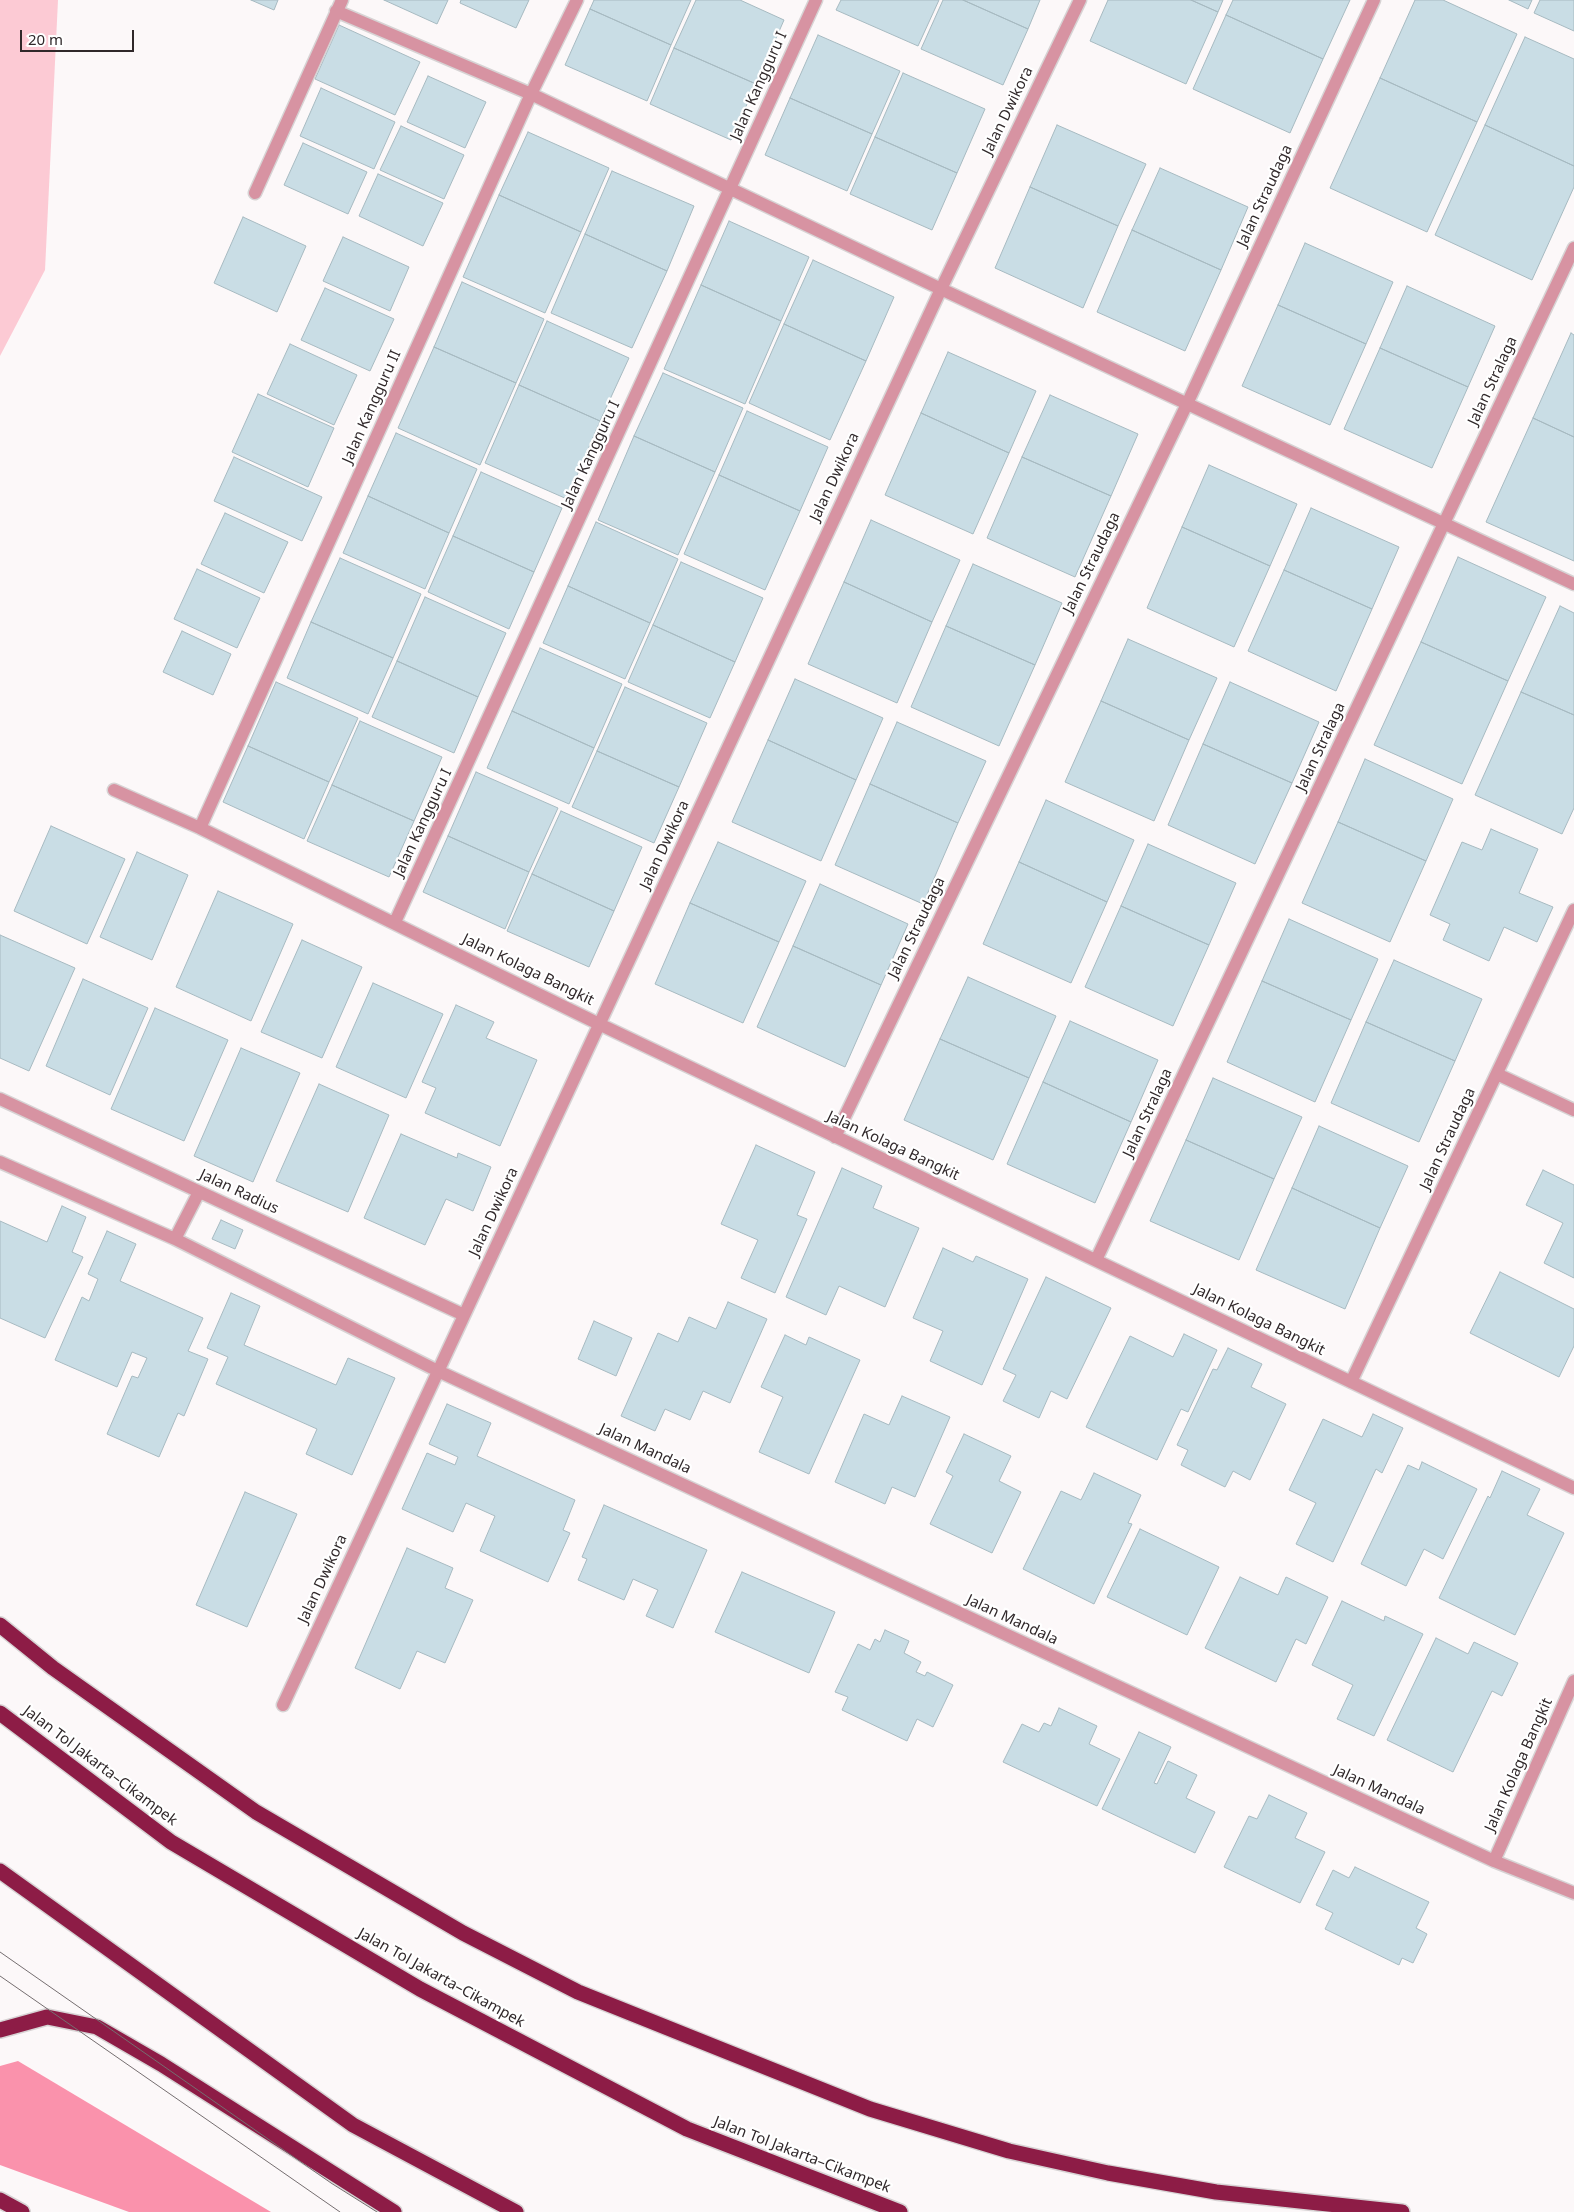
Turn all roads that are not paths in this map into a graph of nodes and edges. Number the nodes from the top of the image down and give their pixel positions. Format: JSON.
{"nodes":[{"id":1,"x":577,"y":0,"type":"edge"},
{"id":2,"x":816,"y":0,"type":"edge"},
{"id":3,"x":1080,"y":0,"type":"edge"},
{"id":4,"x":1374,"y":0,"type":"edge"},
{"id":5,"x":339,"y":6,"type":"edge"},
{"id":6,"x":531,"y":94,"type":"junction"},
{"id":7,"x":731,"y":187,"type":"junction"},
{"id":8,"x":255,"y":193,"type":"dead end"},
{"id":9,"x":1574,"y":248,"type":"edge"},
{"id":10,"x":940,"y":289,"type":"junction"},
{"id":11,"x":1187,"y":404,"type":"junction"},
{"id":12,"x":1444,"y":524,"type":"junction"},
{"id":13,"x":1574,"y":584,"type":"edge"},
{"id":14,"x":114,"y":790,"type":"dead end"},
{"id":15,"x":200,"y":828,"type":"junction"},
{"id":16,"x":1574,"y":910,"type":"edge"},
{"id":17,"x":395,"y":922,"type":"junction"},
{"id":18,"x":599,"y":1024,"type":"junction"},
{"id":19,"x":1497,"y":1074,"type":"junction"},
{"id":20,"x":0,"y":1099,"type":"edge"},
{"id":21,"x":1574,"y":1110,"type":"edge"},
{"id":22,"x":835,"y":1137,"type":"junction"},
{"id":23,"x":0,"y":1162,"type":"edge"},
{"id":24,"x":199,"y":1192,"type":"junction"},
{"id":25,"x":175,"y":1239,"type":"junction"},
{"id":26,"x":1096,"y":1260,"type":"junction"},
{"id":27,"x":464,"y":1315,"type":"junction"},
{"id":28,"x":438,"y":1371,"type":"junction"},
{"id":29,"x":1351,"y":1382,"type":"junction"},
{"id":30,"x":1574,"y":1488,"type":"edge"},
{"id":31,"x":0,"y":1625,"type":"edge"},
{"id":32,"x":1574,"y":1681,"type":"edge"},
{"id":33,"x":283,"y":1705,"type":"dead end"},
{"id":34,"x":0,"y":1713,"type":"edge"},
{"id":35,"x":1494,"y":1861,"type":"junction"},
{"id":36,"x":0,"y":1870,"type":"edge"},
{"id":37,"x":1574,"y":1893,"type":"edge"},
{"id":38,"x":0,"y":2030,"type":"edge"},
{"id":39,"x":0,"y":2200,"type":"edge"},
{"id":40,"x":22,"y":2212,"type":"edge"},
{"id":41,"x":394,"y":2212,"type":"edge"},
{"id":42,"x":516,"y":2212,"type":"edge"},
{"id":43,"x":900,"y":2212,"type":"edge"},
{"id":44,"x":1402,"y":2212,"type":"edge"}],
"edges":[{"from":1,"to":6,"type":"street","name":"Jalan Kangguru II"},
{"from":2,"to":7,"type":"street","name":"Jalan Kangguru I"},
{"from":3,"to":10,"type":"street","name":"Jalan Dwikora"},
{"from":4,"to":11,"type":"street","name":"Jalan Straudaga"},
{"from":5,"to":6,"type":"street"},
{"from":5,"to":8,"type":"street"},
{"from":6,"to":7,"type":"street"},
{"from":6,"to":15,"type":"street","name":"Jalan Kangguru II"},
{"from":7,"to":10,"type":"street"},
{"from":7,"to":17,"type":"street","name":"Jalan Kangguru I"},
{"from":9,"to":12,"type":"street","name":"Jalan Stralaga"},
{"from":10,"to":11,"type":"street"},
{"from":10,"to":18,"type":"street","name":"Jalan Dwikora"},
{"from":11,"to":12,"type":"street"},
{"from":11,"to":22,"type":"street","name":"Jalan Straudaga"},
{"from":12,"to":13,"type":"street"},
{"from":12,"to":26,"type":"street","name":"Jalan Stralaga"},
{"from":14,"to":15,"type":"street","name":"Jalan Kolaga Bangkit"},
{"from":15,"to":17,"type":"street","name":"Jalan Kolaga Bangkit"},
{"from":16,"to":19,"type":"street","name":"Jalan Straudaga"},
{"from":17,"to":18,"type":"street","name":"Jalan Kolaga Bangkit"},
{"from":18,"to":22,"type":"street","name":"Jalan Kolaga Bangkit"},
{"from":18,"to":27,"type":"street","name":"Jalan Dwikora"},
{"from":19,"to":21,"type":"street"},
{"from":19,"to":29,"type":"street","name":"Jalan Straudaga"},
{"from":20,"to":24,"type":"street","name":"Jalan Radius"},
{"from":22,"to":26,"type":"street","name":"Jalan Kolaga Bangkit"},
{"from":23,"to":25,"type":"street"},
{"from":24,"to":25,"type":"street"},
{"from":24,"to":27,"type":"street","name":"Jalan Radius"},
{"from":25,"to":28,"type":"street"},
{"from":26,"to":29,"type":"street","name":"Jalan Kolaga Bangkit"},
{"from":27,"to":28,"type":"street","name":"Jalan Dwikora"},
{"from":28,"to":33,"type":"street","name":"Jalan Dwikora"},
{"from":28,"to":35,"type":"street","name":"Jalan Mandala"},
{"from":29,"to":30,"type":"street","name":"Jalan Kolaga Bangkit"},
{"from":31,"to":44,"type":"highway"},
{"from":32,"to":35,"type":"street","name":"Jalan Kolaga Bangkit"},
{"from":34,"to":43,"type":"highway","name":"Jalan Tol Jakarta–Cikampek"},
{"from":35,"to":37,"type":"street","name":"Jalan Mandala"},
{"from":36,"to":42,"type":"highway"},
{"from":38,"to":41,"type":"highway"},
{"from":39,"to":40,"type":"highway"}]}
